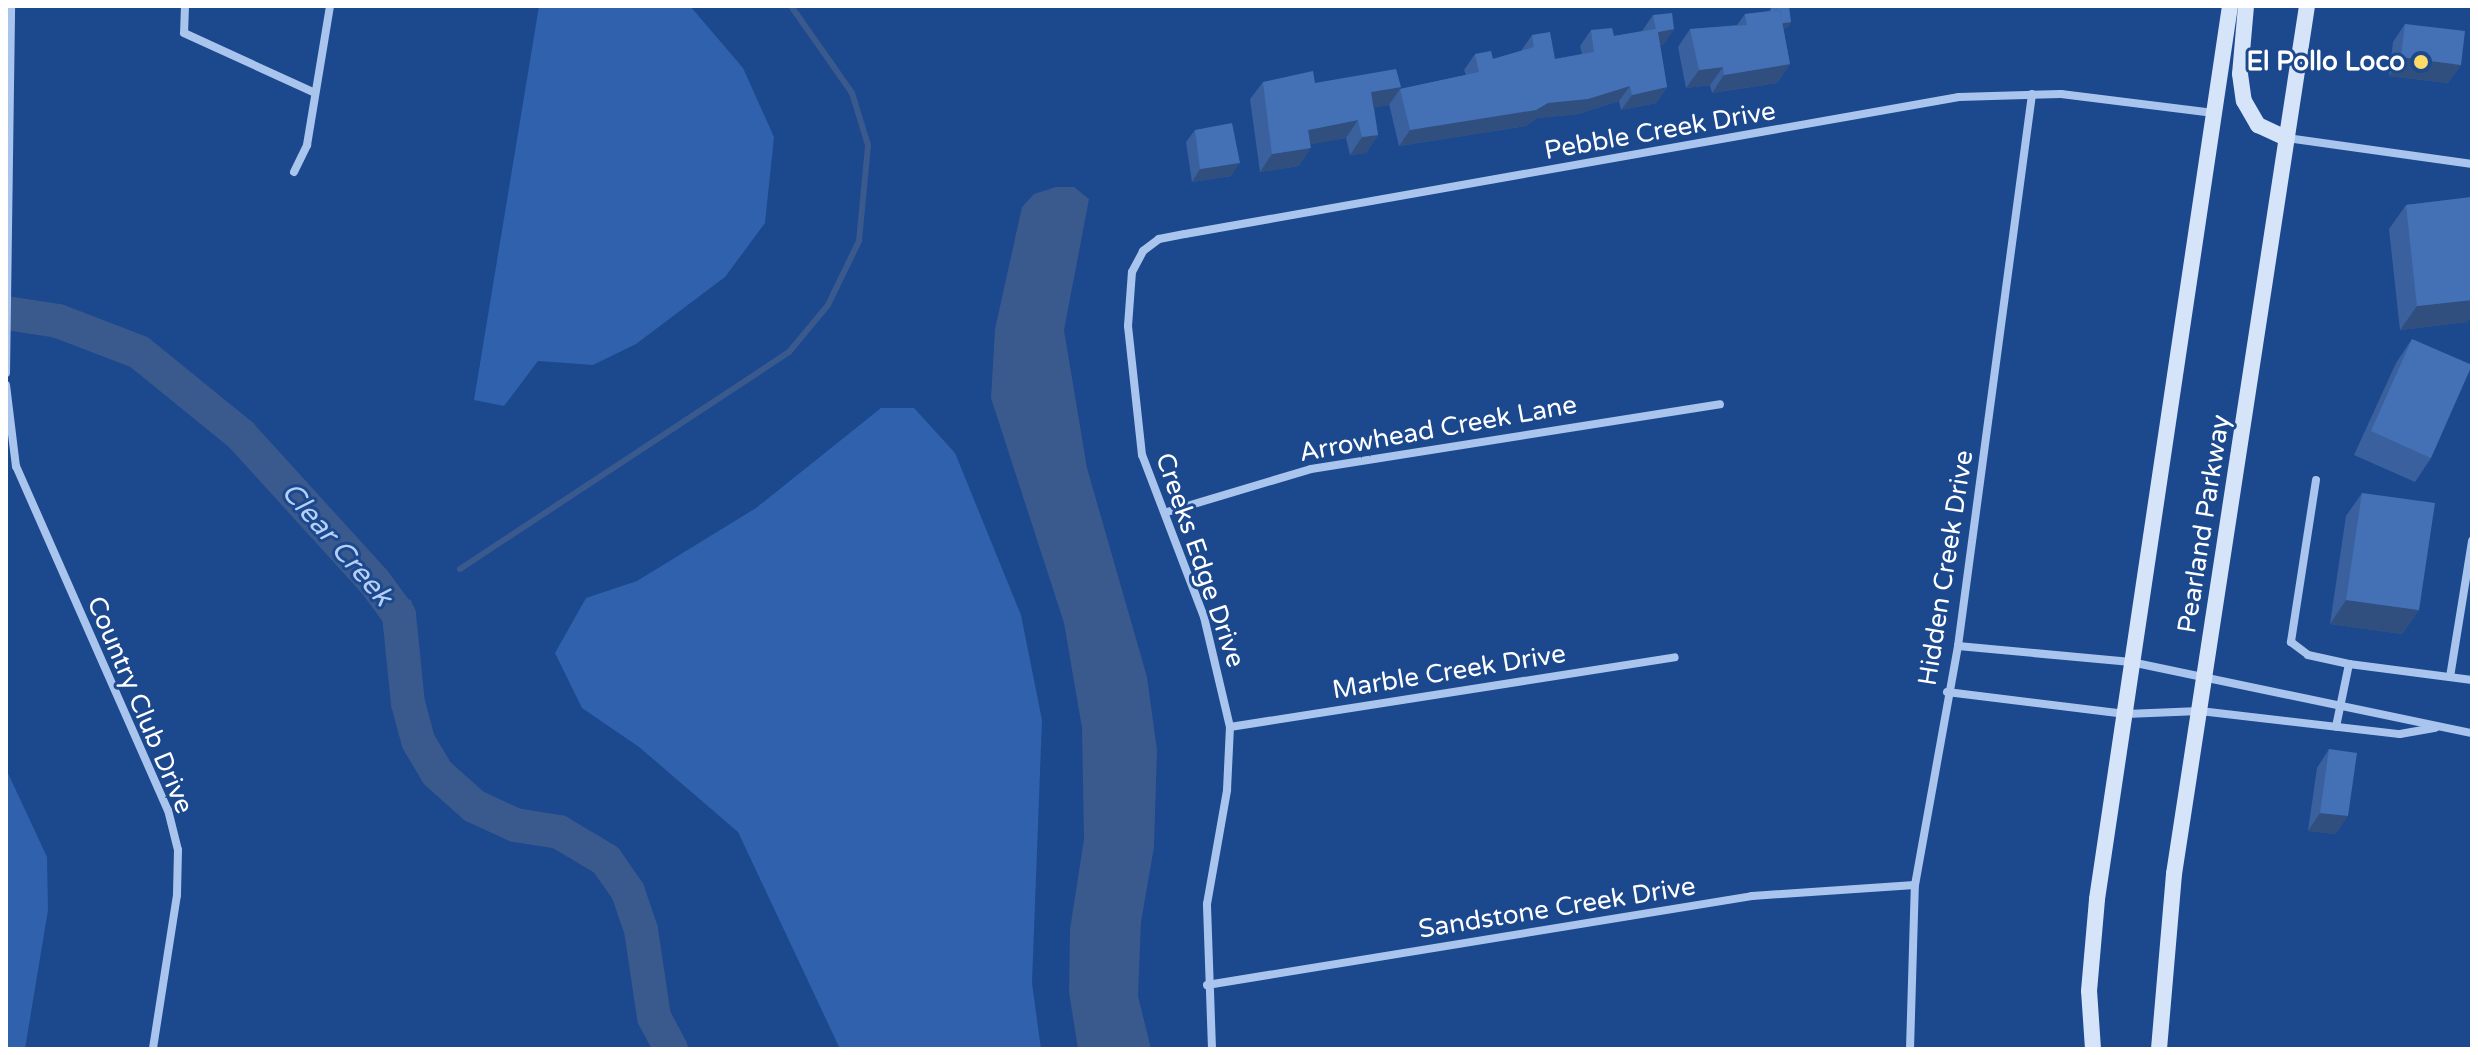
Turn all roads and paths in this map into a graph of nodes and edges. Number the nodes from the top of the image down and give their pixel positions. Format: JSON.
{"nodes":[{"id":1,"x":11,"y":6,"type":"edge"},
{"id":2,"x":185,"y":6,"type":"edge"},
{"id":3,"x":330,"y":6,"type":"edge"},
{"id":4,"x":2230,"y":6,"type":"edge"},
{"id":5,"x":2246,"y":6,"type":"edge"},
{"id":6,"x":2307,"y":6,"type":"edge"},
{"id":7,"x":315,"y":93,"type":"junction"},
{"id":8,"x":2032,"y":94,"type":"junction"},
{"id":9,"x":2214,"y":113,"type":"junction"},
{"id":10,"x":2286,"y":138,"type":"junction"},
{"id":11,"x":2472,"y":164,"type":"edge"},
{"id":12,"x":294,"y":172,"type":"dead end"},
{"id":13,"x":1132,"y":272,"type":"joint"},
{"id":14,"x":6,"y":373,"type":"edge"},
{"id":15,"x":6,"y":385,"type":"edge"},
{"id":16,"x":1720,"y":404,"type":"dead end"},
{"id":17,"x":16,"y":466,"type":"junction"},
{"id":18,"x":6,"y":468,"type":"edge"},
{"id":19,"x":2316,"y":480,"type":"dead end"},
{"id":20,"x":1167,"y":512,"type":"junction"},
{"id":21,"x":2472,"y":541,"type":"edge"},
{"id":22,"x":1958,"y":646,"type":"junction"},
{"id":23,"x":1675,"y":657,"type":"dead end"},
{"id":24,"x":2131,"y":662,"type":"junction"},
{"id":25,"x":2349,"y":664,"type":"junction"},
{"id":26,"x":2206,"y":676,"type":"junction"},
{"id":27,"x":2450,"y":677,"type":"junction"},
{"id":28,"x":2472,"y":680,"type":"edge"},
{"id":29,"x":1947,"y":692,"type":"junction"},
{"id":30,"x":2341,"y":706,"type":"junction"},
{"id":31,"x":2200,"y":711,"type":"junction"},
{"id":32,"x":2126,"y":714,"type":"junction"},
{"id":33,"x":1230,"y":727,"type":"junction"},
{"id":34,"x":2336,"y":727,"type":"junction"},
{"id":35,"x":2440,"y":727,"type":"junction"},
{"id":36,"x":2472,"y":733,"type":"edge"},
{"id":37,"x":1915,"y":885,"type":"junction"},
{"id":38,"x":1207,"y":985,"type":"junction"},
{"id":39,"x":153,"y":1049,"type":"edge"},
{"id":40,"x":1212,"y":1049,"type":"edge"},
{"id":41,"x":1910,"y":1049,"type":"edge"},
{"id":42,"x":2093,"y":1049,"type":"edge"},
{"id":43,"x":2159,"y":1049,"type":"edge"}],
"edges":[{"from":1,"to":14,"type":"street"},
{"from":2,"to":7,"type":"street"},
{"from":3,"to":7,"type":"street"},
{"from":4,"to":9,"type":"main road","name":"Pearland Parkway"},
{"from":5,"to":10,"type":"main road"},
{"from":6,"to":10,"type":"main road","name":"Pearland Parkway"},
{"from":7,"to":12,"type":"street"},
{"from":8,"to":9,"type":"street","name":"Pebble Creek Drive"},
{"from":8,"to":13,"type":"street","name":"Pebble Creek Drive"},
{"from":8,"to":22,"type":"street","name":"Hidden Creek Drive"},
{"from":9,"to":24,"type":"main road","name":"Pearland Parkway"},
{"from":10,"to":11,"type":"street"},
{"from":10,"to":26,"type":"main road","name":"Pearland Parkway"},
{"from":13,"to":20,"type":"street","name":"Creeks Edge Drive"},
{"from":15,"to":17,"type":"street","name":"Country Club Drive"},
{"from":16,"to":20,"type":"street","name":"Arrowhead Creek Lane"},
{"from":17,"to":18,"type":"street"},
{"from":17,"to":39,"type":"street","name":"Country Club Drive"},
{"from":19,"to":25,"type":"street"},
{"from":20,"to":33,"type":"street","name":"Creeks Edge Drive"},
{"from":21,"to":27,"type":"street"},
{"from":22,"to":24,"type":"street"},
{"from":22,"to":29,"type":"street","name":"Hidden Creek Drive"},
{"from":23,"to":33,"type":"street","name":"Marble Creek Drive"},
{"from":24,"to":26,"type":"street"},
{"from":24,"to":32,"type":"main road","name":"Pearland Parkway"},
{"from":25,"to":27,"type":"street"},
{"from":25,"to":30,"type":"street"},
{"from":26,"to":30,"type":"street"},
{"from":26,"to":31,"type":"main road","name":"Pearland Parkway"},
{"from":27,"to":28,"type":"street"},
{"from":29,"to":32,"type":"street"},
{"from":29,"to":37,"type":"street","name":"Hidden Creek Drive"},
{"from":30,"to":34,"type":"street"},
{"from":30,"to":35,"type":"street"},
{"from":31,"to":32,"type":"street"},
{"from":31,"to":34,"type":"street"},
{"from":31,"to":43,"type":"main road","name":"Pearland Parkway"},
{"from":32,"to":42,"type":"main road","name":"Pearland Parkway"},
{"from":33,"to":38,"type":"street","name":"Creeks Edge Drive"},
{"from":34,"to":35,"type":"street"},
{"from":35,"to":36,"type":"street"},
{"from":37,"to":38,"type":"street","name":"Sandstone Creek Drive"},
{"from":37,"to":41,"type":"street","name":"Hidden Creek Drive"},
{"from":38,"to":40,"type":"street","name":"Creeks Edge Drive"}]}
